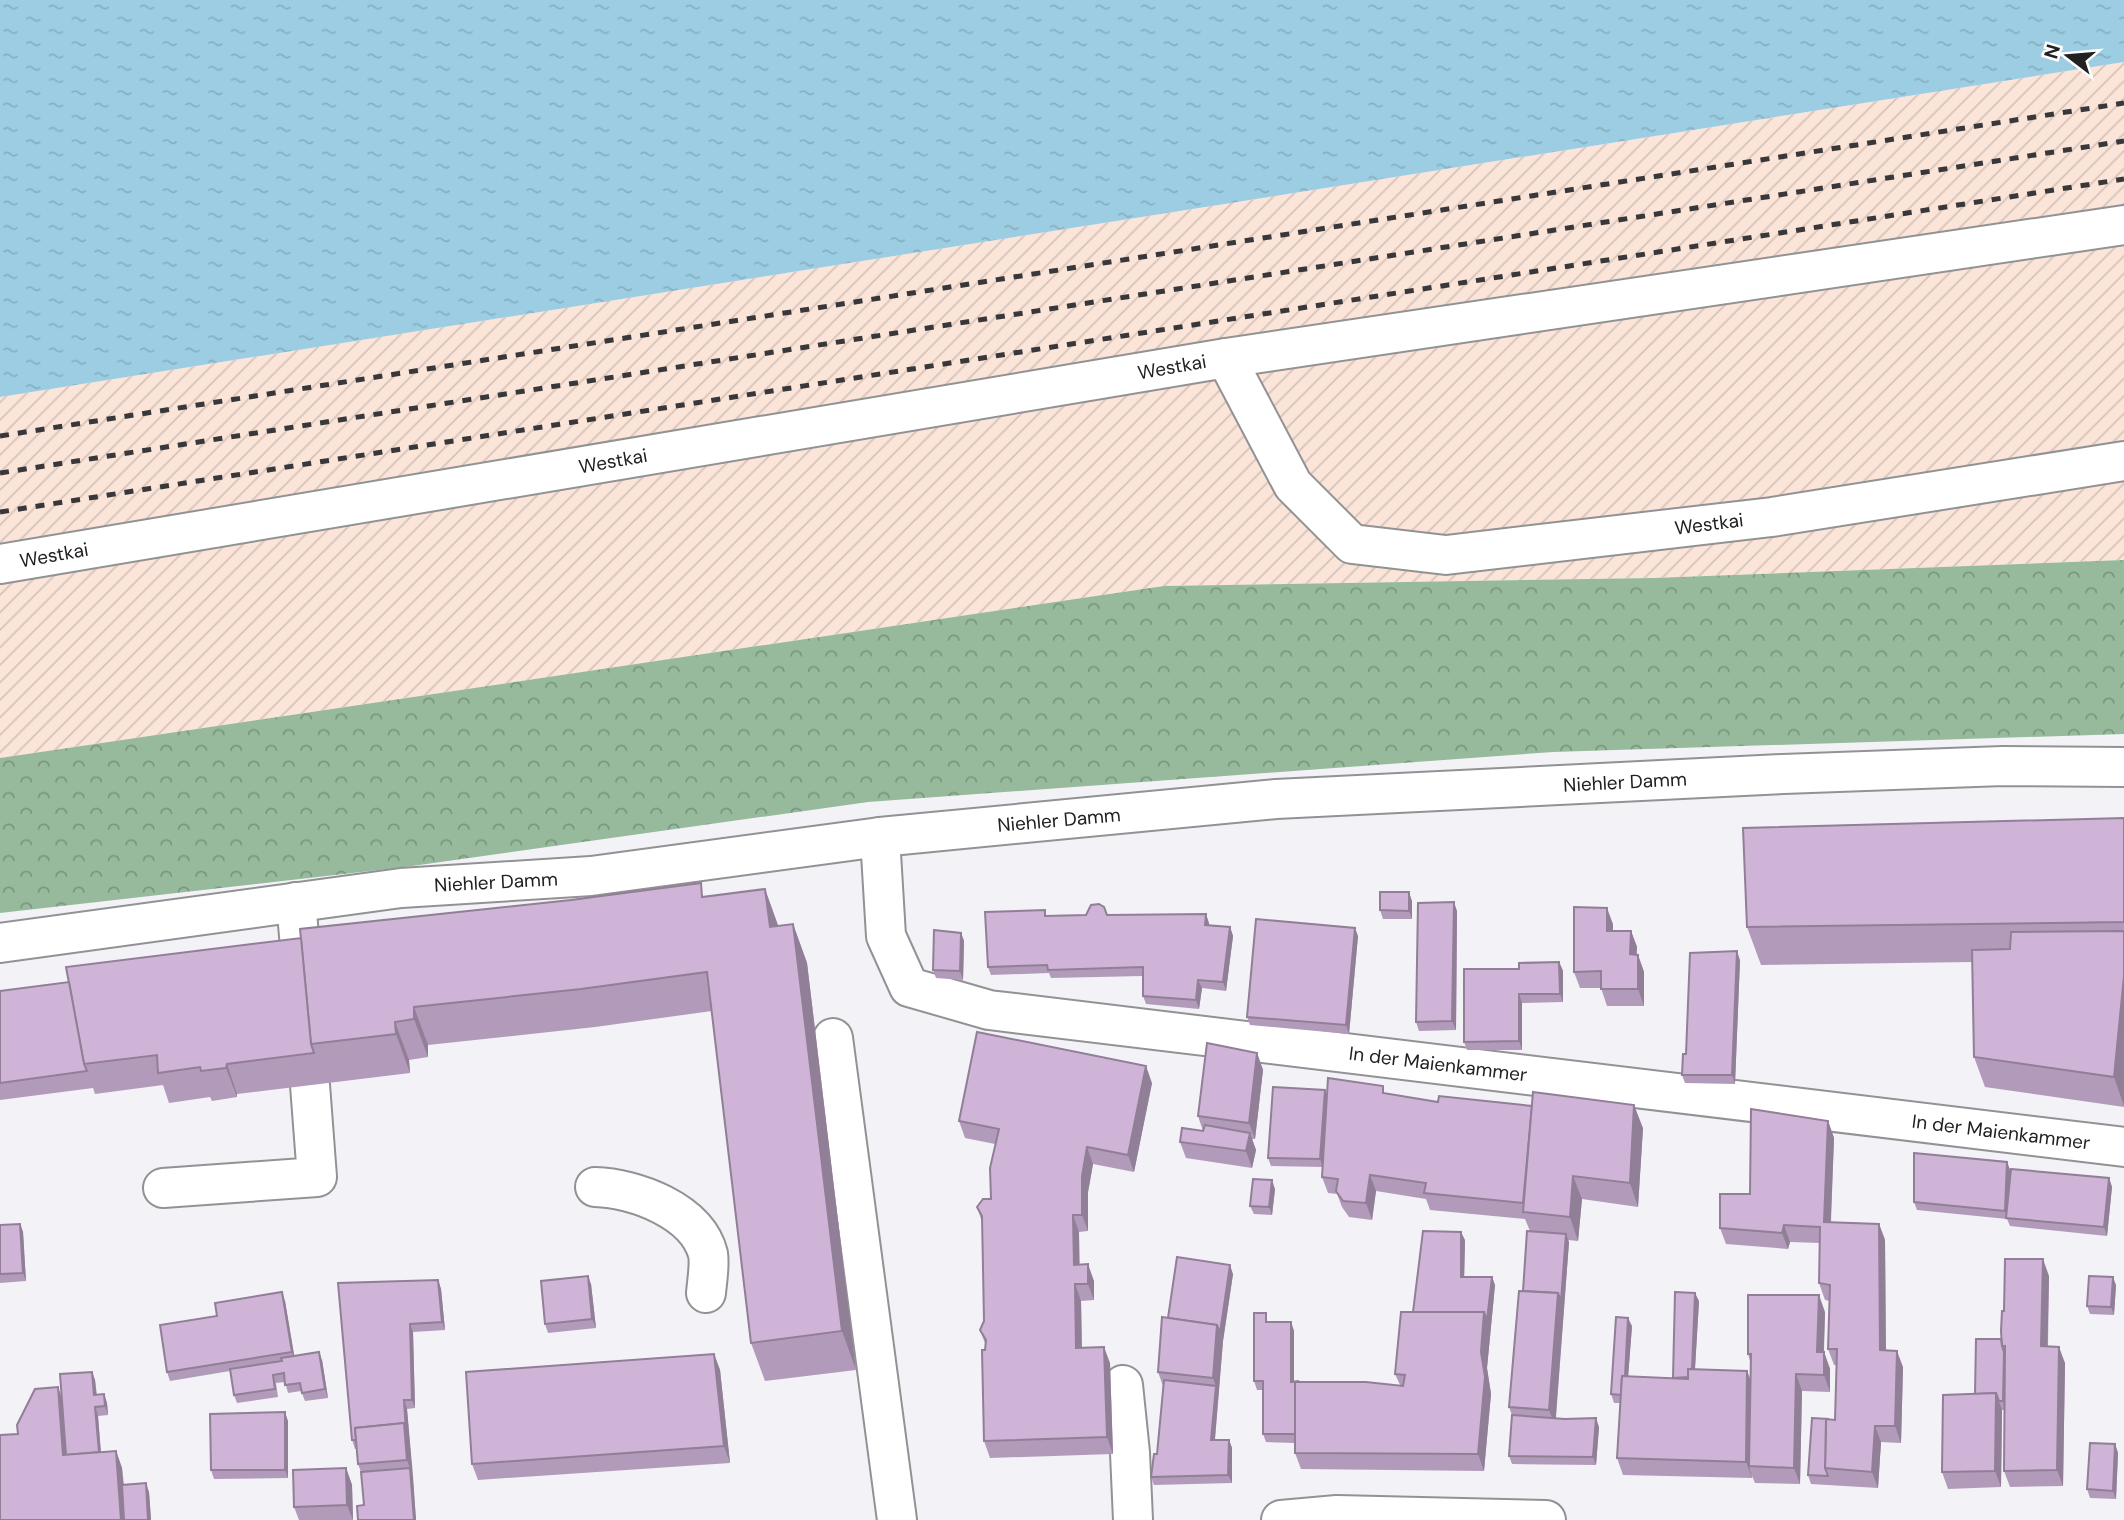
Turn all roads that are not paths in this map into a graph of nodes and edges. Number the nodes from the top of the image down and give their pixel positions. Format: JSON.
{"nodes":[{"id":1,"x":2124,"y":225,"type":"edge"},
{"id":2,"x":1226,"y":358,"type":"junction"},
{"id":3,"x":2124,"y":461,"type":"edge"},
{"id":4,"x":0,"y":565,"type":"edge"},
{"id":5,"x":2124,"y":766,"type":"edge"},
{"id":6,"x":880,"y":837,"type":"junction"},
{"id":7,"x":296,"y":902,"type":"junction"},
{"id":8,"x":0,"y":943,"type":"edge"},
{"id":9,"x":302,"y":969,"type":"edge"},
{"id":10,"x":833,"y":1038,"type":"dead end"},
{"id":11,"x":310,"y":1085,"type":"edge"},
{"id":12,"x":2124,"y":1147,"type":"edge"},
{"id":13,"x":595,"y":1187,"type":"dead end"},
{"id":14,"x":163,"y":1188,"type":"dead end"},
{"id":15,"x":706,"y":1293,"type":"dead end"},
{"id":16,"x":1123,"y":1385,"type":"dead end"},
{"id":17,"x":897,"y":1520,"type":"edge"},
{"id":18,"x":1133,"y":1520,"type":"edge"},
{"id":19,"x":1281,"y":1520,"type":"edge"},
{"id":20,"x":1497,"y":1520,"type":"edge"},
{"id":21,"x":1546,"y":1520,"type":"edge"}],
"edges":[{"from":1,"to":2,"type":"street","name":"Westkai"},
{"from":2,"to":3,"type":"street","name":"Westkai"},
{"from":2,"to":4,"type":"street","name":"Westkai"},
{"from":5,"to":6,"type":"street","name":"Niehler Damm"},
{"from":6,"to":7,"type":"street","name":"Niehler Damm"},
{"from":6,"to":12,"type":"street","name":"In der Maienkammer"},
{"from":7,"to":8,"type":"street","name":"Niehler Damm"},
{"from":7,"to":9,"type":"street"},
{"from":10,"to":17,"type":"street"},
{"from":11,"to":14,"type":"street"},
{"from":13,"to":15,"type":"street"},
{"from":16,"to":18,"type":"street"},
{"from":19,"to":20,"type":"street"},
{"from":20,"to":21,"type":"street"}]}
